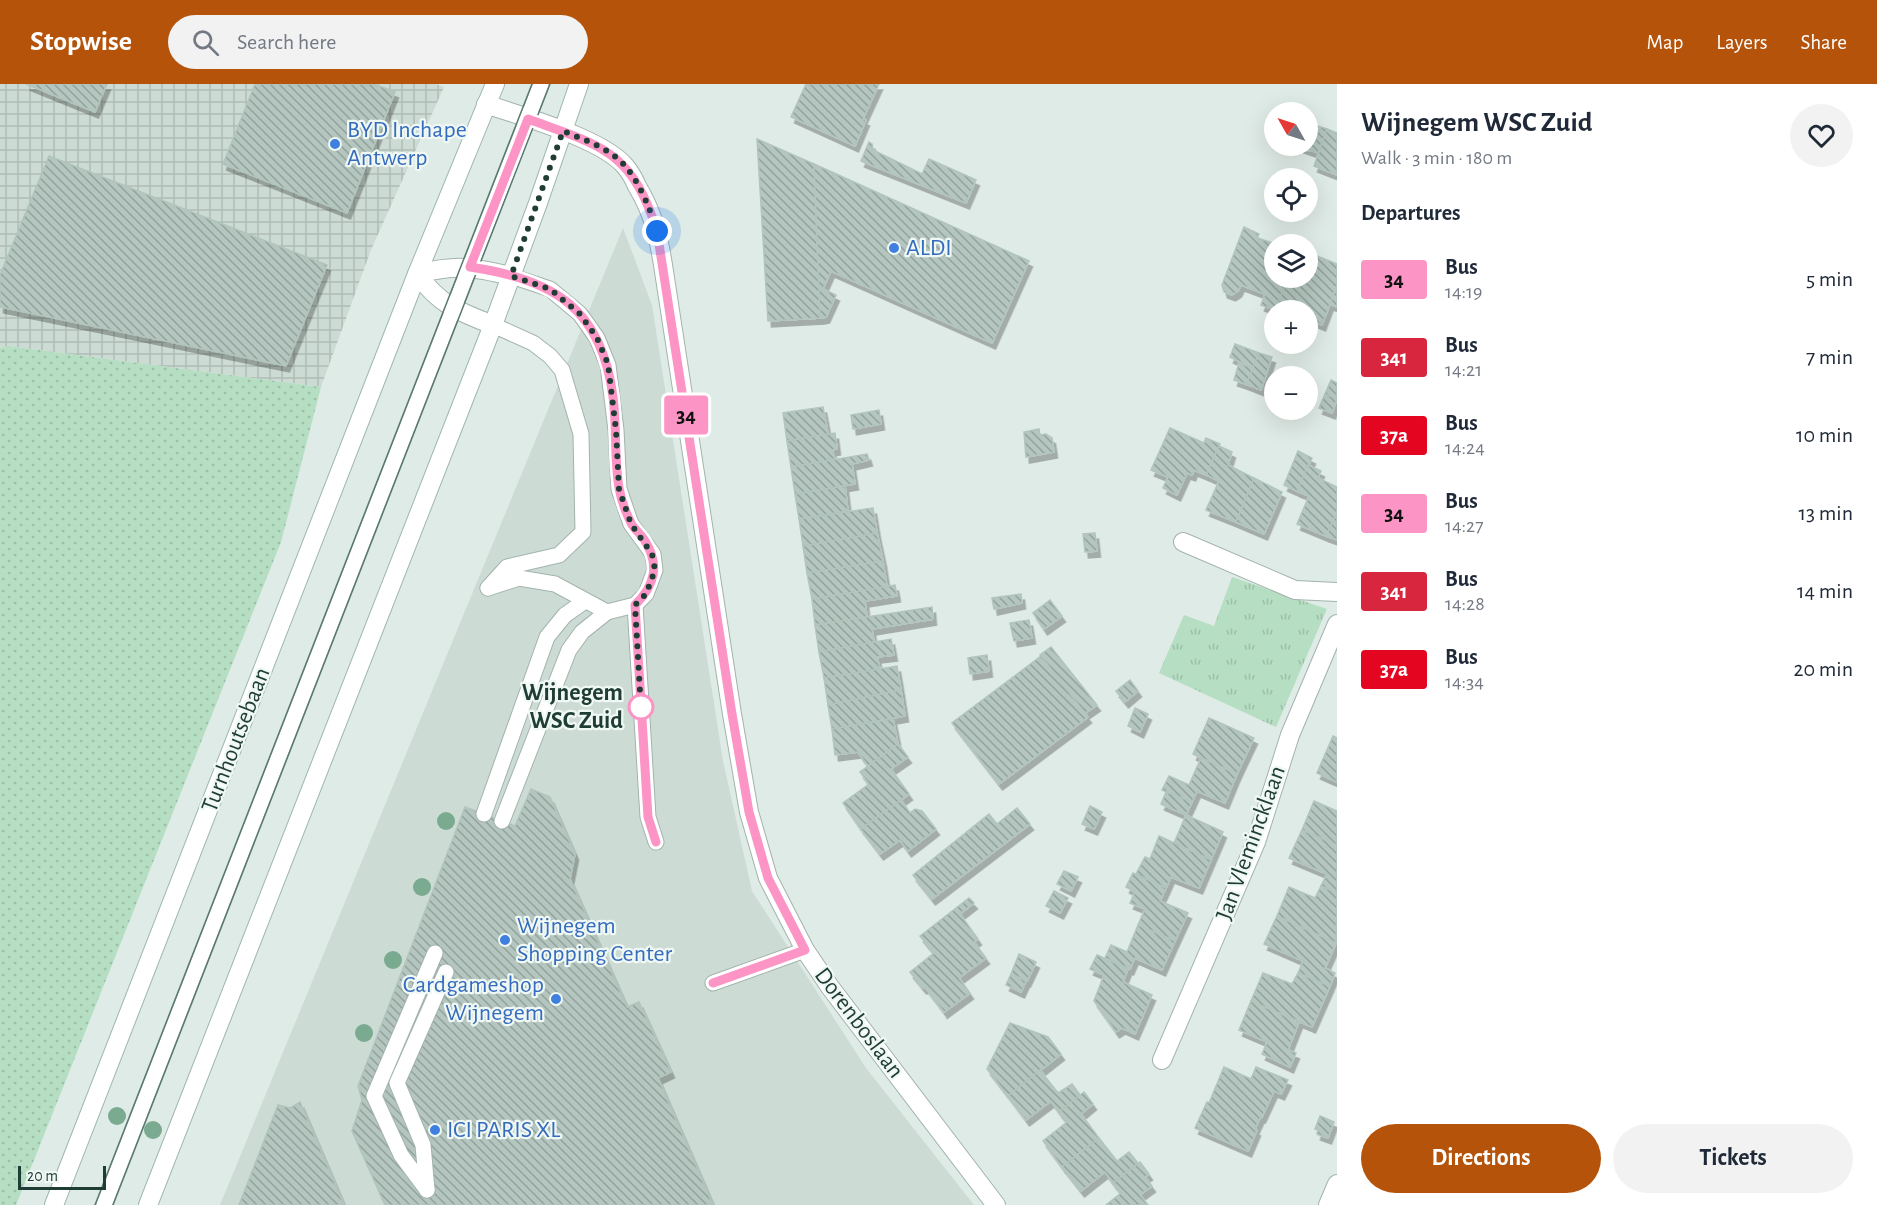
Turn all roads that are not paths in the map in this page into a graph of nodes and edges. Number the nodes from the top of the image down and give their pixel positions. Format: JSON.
{"nodes":[{"id":1,"x":495,"y":84,"type":"edge"},
{"id":2,"x":541,"y":84,"type":"edge"},
{"id":3,"x":579,"y":84,"type":"edge"},
{"id":4,"x":486,"y":104,"type":"junction"},
{"id":5,"x":528,"y":119,"type":"junction"},
{"id":6,"x":563,"y":131,"type":"junction"},
{"id":7,"x":470,"y":267,"type":"junction"},
{"id":8,"x":417,"y":274,"type":"junction"},
{"id":9,"x":511,"y":276,"type":"junction"},
{"id":10,"x":454,"y":309,"type":"junction"},
{"id":11,"x":493,"y":325,"type":"junction"},
{"id":12,"x":1183,"y":542,"type":"dead end"},
{"id":13,"x":1337,"y":592,"type":"edge"},
{"id":14,"x":585,"y":601,"type":"junction"},
{"id":15,"x":635,"y":605,"type":"junction"},
{"id":16,"x":607,"y":612,"type":"junction"},
{"id":17,"x":1337,"y":624,"type":"edge"},
{"id":18,"x":484,"y":814,"type":"dead end"},
{"id":19,"x":502,"y":821,"type":"dead end"},
{"id":20,"x":656,"y":842,"type":"dead end"},
{"id":21,"x":805,"y":950,"type":"junction"},
{"id":22,"x":435,"y":953,"type":"dead end"},
{"id":23,"x":446,"y":972,"type":"dead end"},
{"id":24,"x":713,"y":983,"type":"dead end"},
{"id":25,"x":1162,"y":1060,"type":"dead end"},
{"id":26,"x":1337,"y":1184,"type":"edge"},
{"id":27,"x":54,"y":1205,"type":"edge"},
{"id":28,"x":104,"y":1205,"type":"edge"},
{"id":29,"x":148,"y":1205,"type":"edge"},
{"id":30,"x":996,"y":1205,"type":"edge"},
{"id":31,"x":1328,"y":1205,"type":"edge"}],
"edges":[{"from":1,"to":4,"type":"main road","name":"Turnhoutsebaan"},
{"from":2,"to":5,"type":"lane","name":"Turnhoutsebaan"},
{"from":3,"to":6,"type":"main road"},
{"from":4,"to":5,"type":"main road","name":"Dorenboslaan"},
{"from":4,"to":8,"type":"main road","name":"Turnhoutsebaan"},
{"from":5,"to":6,"type":"main road","name":"Dorenboslaan"},
{"from":5,"to":7,"type":"lane","name":"Turnhoutsebaan"},
{"from":6,"to":9,"type":"main road"},
{"from":6,"to":21,"type":"main road","name":"Dorenboslaan"},
{"from":7,"to":8,"type":"main road"},
{"from":7,"to":9,"type":"main road"},
{"from":7,"to":10,"type":"lane","name":"Turnhoutsebaan"},
{"from":8,"to":10,"type":"main road"},
{"from":8,"to":27,"type":"main road","name":"Turnhoutsebaan"},
{"from":9,"to":11,"type":"main road"},
{"from":9,"to":15,"type":"lane"},
{"from":10,"to":11,"type":"main road"},
{"from":10,"to":28,"type":"lane","name":"Turnhoutsebaan"},
{"from":11,"to":14,"type":"lane"},
{"from":11,"to":29,"type":"main road"},
{"from":12,"to":13,"type":"main road"},
{"from":14,"to":16,"type":"lane"},
{"from":14,"to":18,"type":"lane"},
{"from":15,"to":16,"type":"lane"},
{"from":15,"to":20,"type":"lane"},
{"from":16,"to":19,"type":"lane"},
{"from":17,"to":25,"type":"main road","name":"Jan Vlemincklaan"},
{"from":21,"to":24,"type":"lane"},
{"from":21,"to":30,"type":"main road","name":"Dorenboslaan"},
{"from":22,"to":23,"type":"lane"},
{"from":26,"to":31,"type":"main road"}]}
